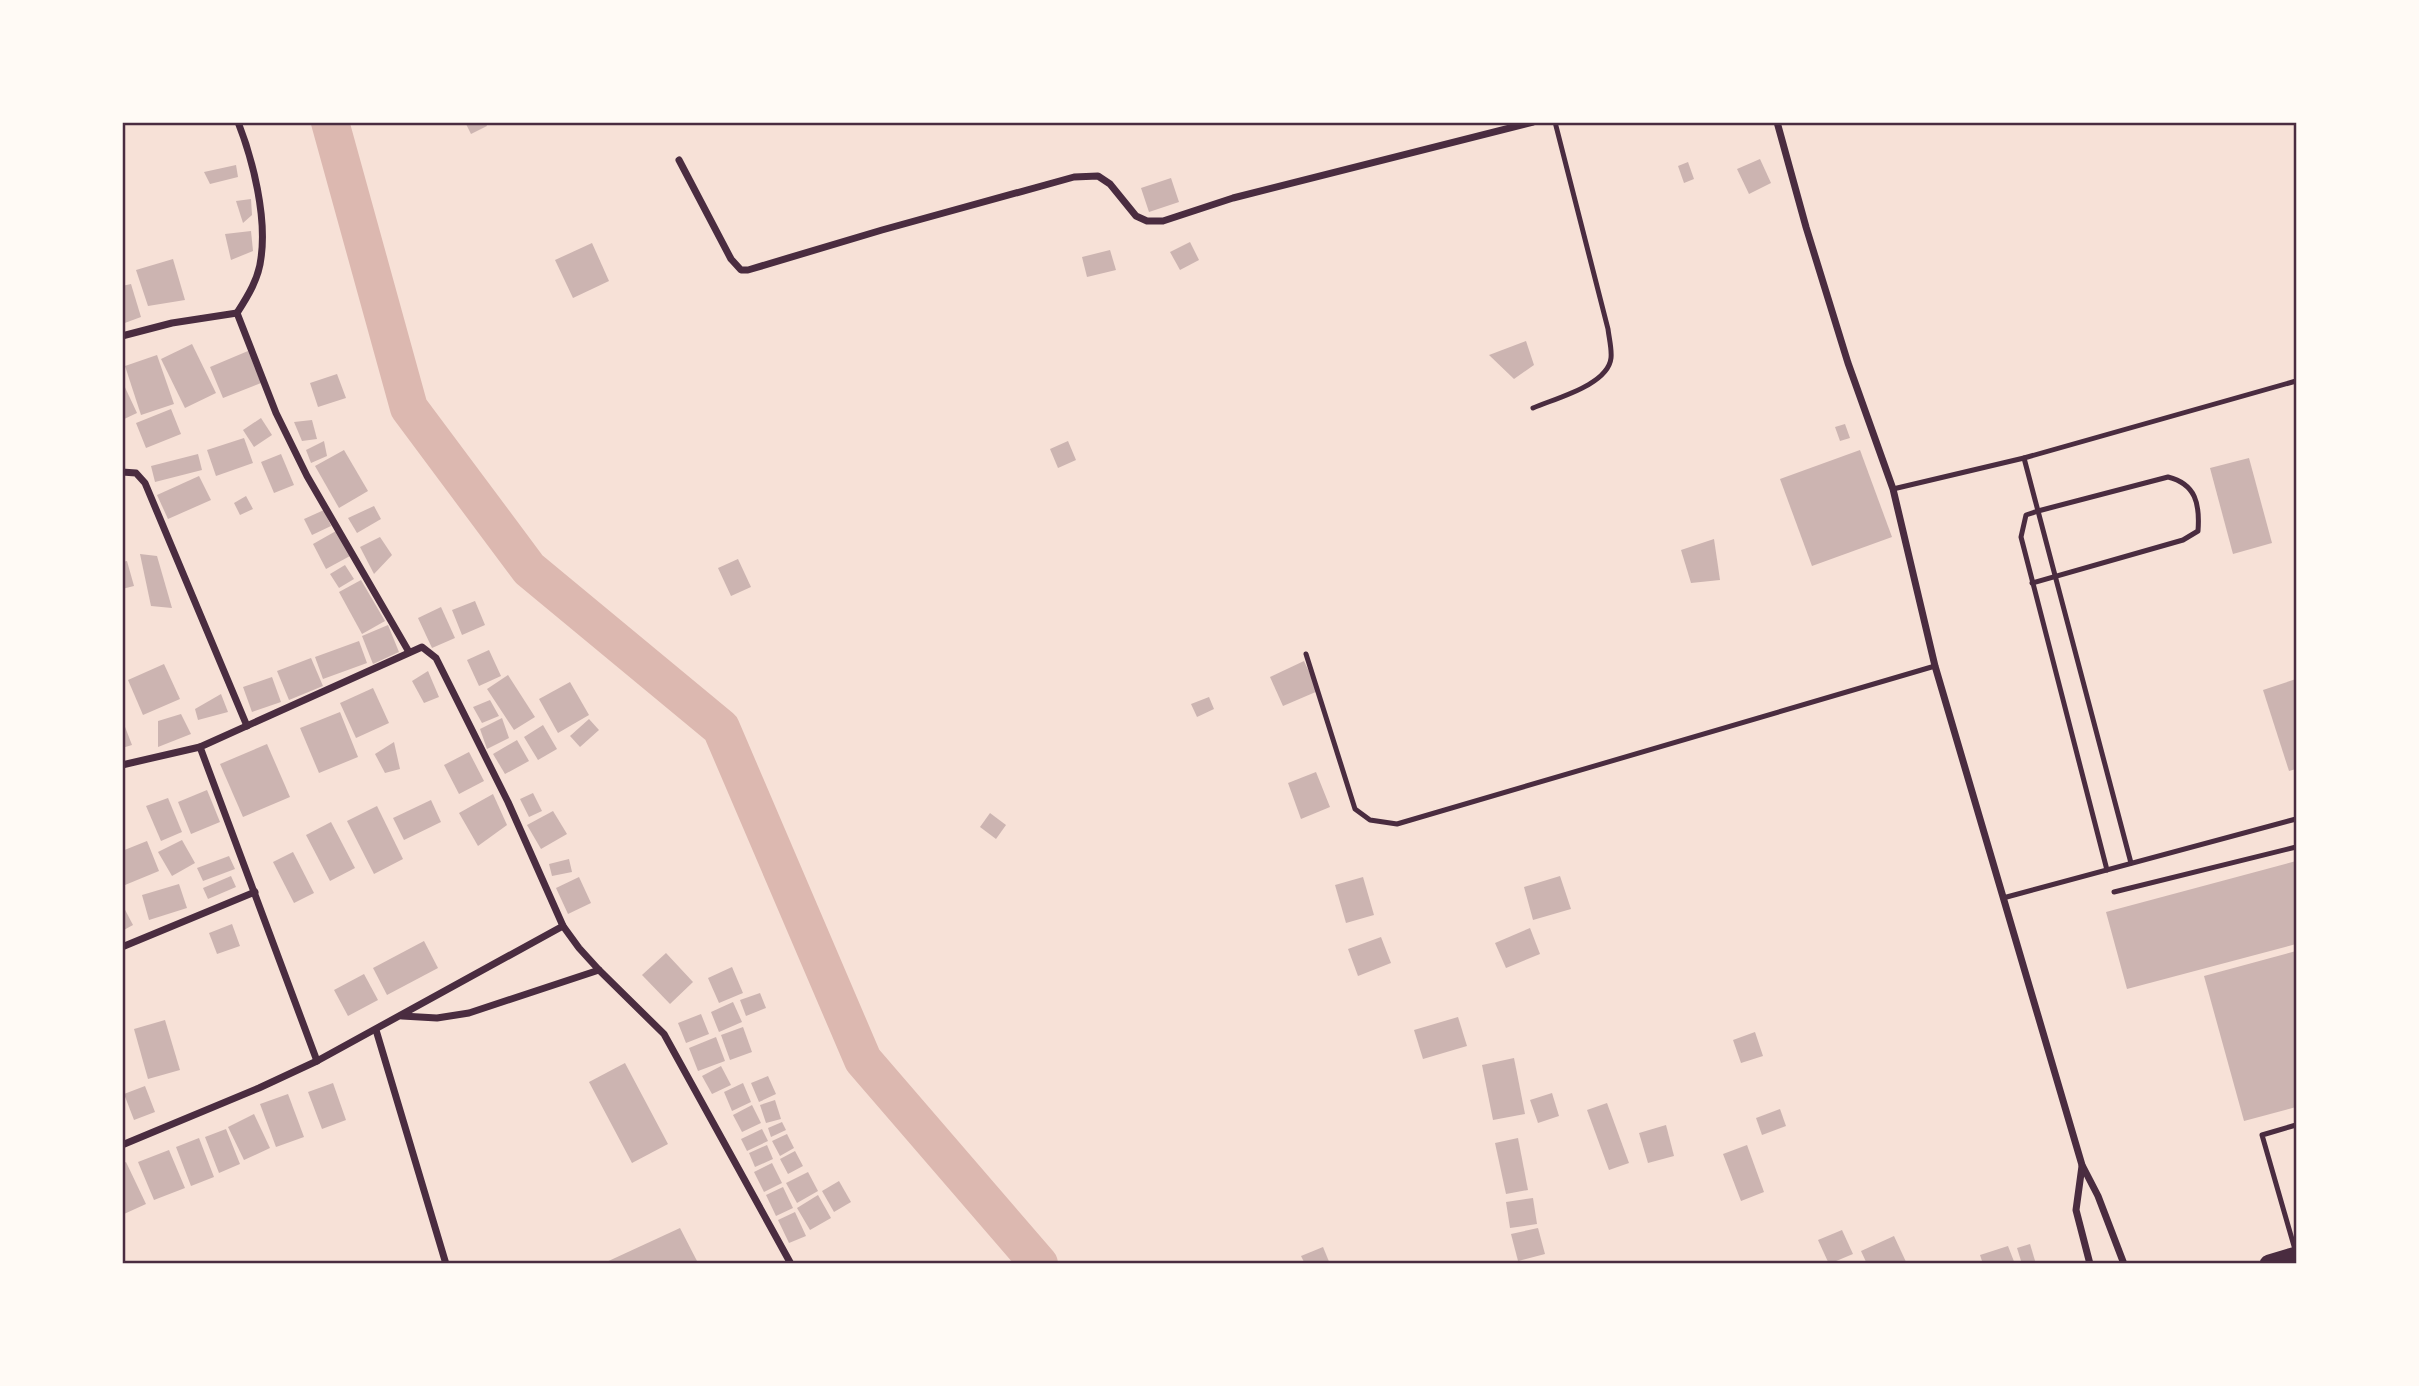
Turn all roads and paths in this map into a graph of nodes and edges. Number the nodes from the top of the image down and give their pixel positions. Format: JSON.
{"nodes":[{"id":1,"x":238,"y":122,"type":"edge"},
{"id":2,"x":1533,"y":122,"type":"edge"},
{"id":3,"x":1555,"y":122,"type":"edge"},
{"id":4,"x":1777,"y":122,"type":"edge"},
{"id":5,"x":679,"y":160,"type":"dead end"},
{"id":6,"x":237,"y":313,"type":"junction"},
{"id":7,"x":122,"y":337,"type":"edge"},
{"id":8,"x":2297,"y":381,"type":"edge"},
{"id":9,"x":1533,"y":408,"type":"dead end"},
{"id":10,"x":2024,"y":458,"type":"junction"},
{"id":11,"x":122,"y":472,"type":"edge"},
{"id":12,"x":1893,"y":489,"type":"junction"},
{"id":13,"x":2038,"y":511,"type":"junction"},
{"id":14,"x":2055,"y":577,"type":"junction"},
{"id":15,"x":2032,"y":583,"type":"junction"},
{"id":16,"x":409,"y":652,"type":"junction"},
{"id":17,"x":1306,"y":654,"type":"dead end"},
{"id":18,"x":1935,"y":666,"type":"junction"},
{"id":19,"x":247,"y":726,"type":"junction"},
{"id":20,"x":200,"y":747,"type":"junction"},
{"id":21,"x":122,"y":765,"type":"edge"},
{"id":22,"x":2297,"y":819,"type":"edge"},
{"id":23,"x":2297,"y":847,"type":"edge"},
{"id":24,"x":2131,"y":863,"type":"junction"},
{"id":25,"x":2107,"y":870,"type":"junction"},
{"id":26,"x":255,"y":892,"type":"junction"},
{"id":27,"x":2115,"y":892,"type":"dead end"},
{"id":28,"x":2003,"y":898,"type":"junction"},
{"id":29,"x":564,"y":926,"type":"junction"},
{"id":30,"x":122,"y":947,"type":"edge"},
{"id":31,"x":599,"y":970,"type":"junction"},
{"id":32,"x":401,"y":1016,"type":"junction"},
{"id":33,"x":376,"y":1030,"type":"junction"},
{"id":34,"x":317,"y":1061,"type":"junction"},
{"id":35,"x":2297,"y":1125,"type":"edge"},
{"id":36,"x":122,"y":1145,"type":"edge"},
{"id":37,"x":2082,"y":1165,"type":"junction"},
{"id":38,"x":2297,"y":1256,"type":"edge"},
{"id":39,"x":446,"y":1264,"type":"edge"},
{"id":40,"x":791,"y":1264,"type":"edge"},
{"id":41,"x":2090,"y":1264,"type":"edge"},
{"id":42,"x":2124,"y":1264,"type":"edge"},
{"id":43,"x":2269,"y":1264,"type":"edge"}],
"edges":[{"from":1,"to":6,"type":"street"},
{"from":2,"to":5,"type":"street"},
{"from":3,"to":9,"type":"lane"},
{"from":4,"to":12,"type":"street"},
{"from":6,"to":7,"type":"street"},
{"from":6,"to":16,"type":"street"},
{"from":8,"to":10,"type":"lane"},
{"from":10,"to":12,"type":"lane"},
{"from":10,"to":13,"type":"lane"},
{"from":11,"to":19,"type":"street"},
{"from":12,"to":18,"type":"street"},
{"from":13,"to":14,"type":"lane"},
{"from":13,"to":14,"type":"lane"},
{"from":13,"to":15,"type":"lane"},
{"from":14,"to":15,"type":"lane"},
{"from":14,"to":24,"type":"lane"},
{"from":15,"to":25,"type":"lane"},
{"from":16,"to":19,"type":"street"},
{"from":16,"to":29,"type":"street"},
{"from":17,"to":18,"type":"lane"},
{"from":18,"to":28,"type":"street"},
{"from":19,"to":20,"type":"street"},
{"from":20,"to":21,"type":"street"},
{"from":20,"to":26,"type":"street"},
{"from":22,"to":24,"type":"lane"},
{"from":23,"to":27,"type":"lane"},
{"from":24,"to":25,"type":"lane"},
{"from":25,"to":28,"type":"lane"},
{"from":26,"to":30,"type":"street"},
{"from":26,"to":34,"type":"street"},
{"from":28,"to":37,"type":"street"},
{"from":29,"to":31,"type":"street"},
{"from":29,"to":32,"type":"street"},
{"from":31,"to":32,"type":"street"},
{"from":31,"to":40,"type":"street"},
{"from":32,"to":33,"type":"street"},
{"from":33,"to":34,"type":"street"},
{"from":33,"to":39,"type":"street"},
{"from":34,"to":36,"type":"street"},
{"from":35,"to":38,"type":"lane"},
{"from":37,"to":41,"type":"street"},
{"from":37,"to":42,"type":"street"},
{"from":38,"to":43,"type":"highway"}]}
